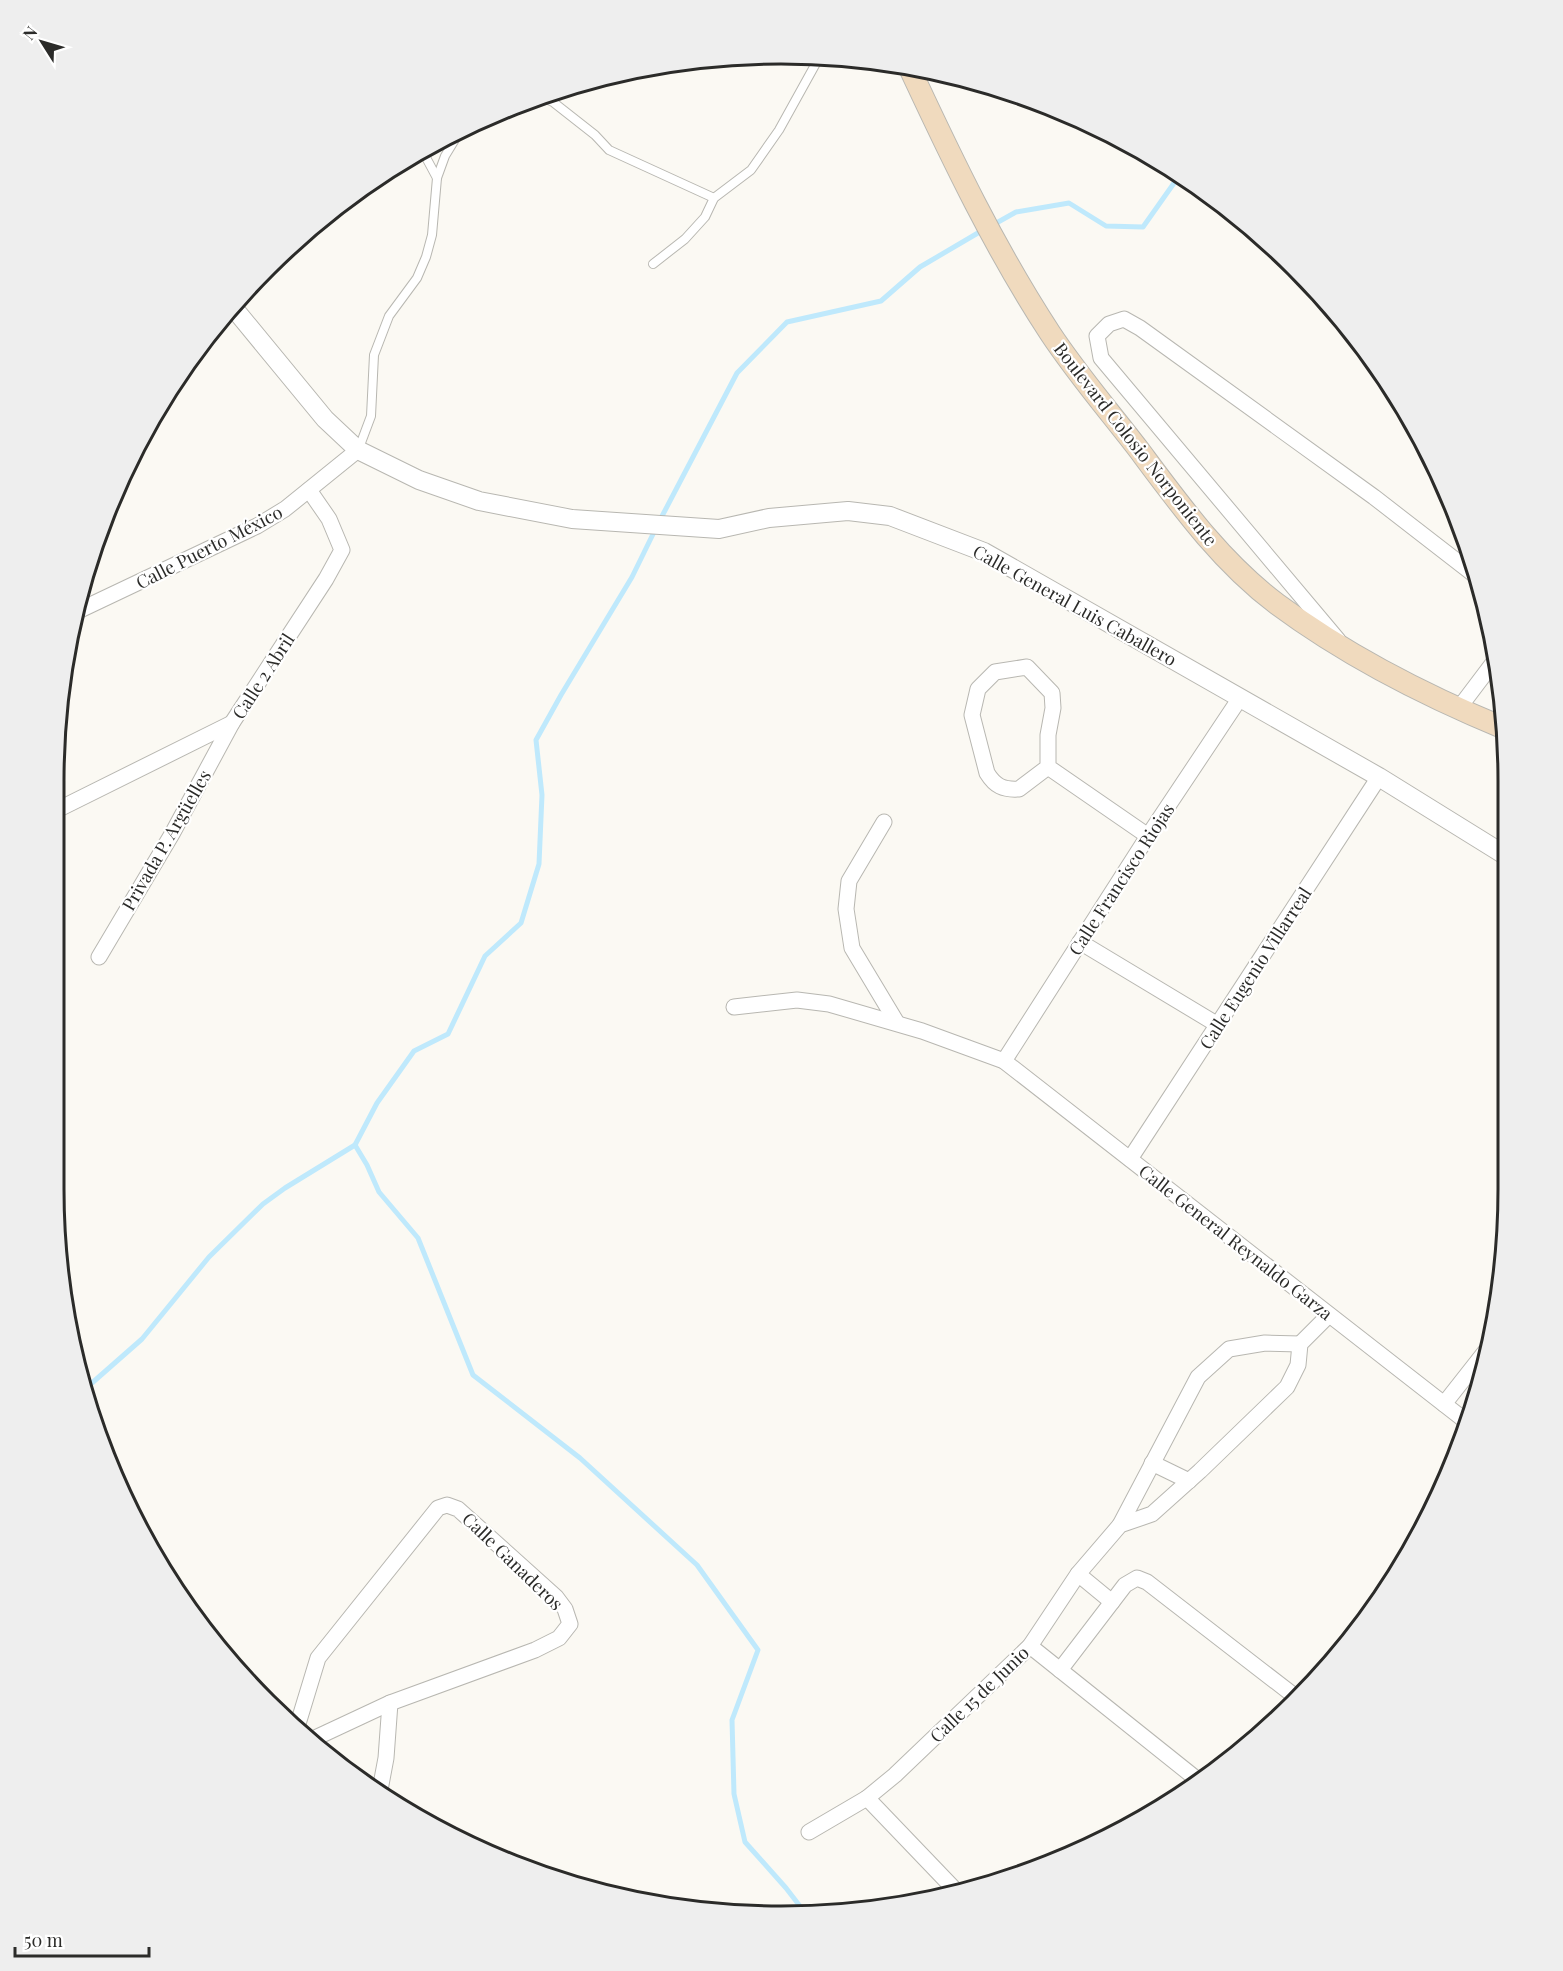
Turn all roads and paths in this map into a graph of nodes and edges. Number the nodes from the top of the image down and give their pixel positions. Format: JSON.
{"nodes":[{"id":1,"x":815,"y":65,"type":"edge"},
{"id":2,"x":914,"y":77,"type":"edge"},
{"id":3,"x":553,"y":102,"type":"edge"},
{"id":4,"x":452,"y":145,"type":"edge"},
{"id":5,"x":427,"y":159,"type":"edge"},
{"id":6,"x":437,"y":178,"type":"junction"},
{"id":7,"x":714,"y":198,"type":"junction"},
{"id":8,"x":653,"y":264,"type":"dead end"},
{"id":9,"x":238,"y":314,"type":"edge"},
{"id":10,"x":358,"y":450,"type":"junction"},
{"id":11,"x":309,"y":490,"type":"junction"},
{"id":12,"x":1465,"y":568,"type":"edge"},
{"id":13,"x":86,"y":607,"type":"edge"},
{"id":14,"x":1346,"y":649,"type":"junction"},
{"id":15,"x":1489,"y":668,"type":"edge"},
{"id":16,"x":1240,"y":698,"type":"junction"},
{"id":17,"x":1459,"y":708,"type":"junction"},
{"id":18,"x":232,"y":723,"type":"junction"},
{"id":19,"x":1496,"y":724,"type":"edge"},
{"id":20,"x":1048,"y":767,"type":"junction"},
{"id":21,"x":1379,"y":777,"type":"junction"},
{"id":22,"x":64,"y":807,"type":"edge"},
{"id":23,"x":884,"y":822,"type":"dead end"},
{"id":24,"x":1148,"y":836,"type":"junction"},
{"id":25,"x":1498,"y":851,"type":"edge"},
{"id":26,"x":1080,"y":942,"type":"junction"},
{"id":27,"x":99,"y":957,"type":"dead end"},
{"id":28,"x":734,"y":1007,"type":"dead end"},
{"id":29,"x":897,"y":1023,"type":"junction"},
{"id":30,"x":1218,"y":1025,"type":"junction"},
{"id":31,"x":1004,"y":1061,"type":"junction"},
{"id":32,"x":1130,"y":1159,"type":"junction"},
{"id":33,"x":1329,"y":1315,"type":"junction"},
{"id":34,"x":1300,"y":1344,"type":"junction"},
{"id":35,"x":1477,"y":1361,"type":"edge"},
{"id":36,"x":1444,"y":1404,"type":"junction"},
{"id":37,"x":1461,"y":1417,"type":"edge"},
{"id":38,"x":1152,"y":1463,"type":"junction"},
{"id":39,"x":1189,"y":1481,"type":"junction"},
{"id":40,"x":1120,"y":1525,"type":"junction"},
{"id":41,"x":1078,"y":1574,"type":"junction"},
{"id":42,"x":1112,"y":1602,"type":"junction"},
{"id":43,"x":1030,"y":1646,"type":"junction"},
{"id":44,"x":1060,"y":1670,"type":"junction"},
{"id":45,"x":1291,"y":1693,"type":"edge"},
{"id":46,"x":390,"y":1703,"type":"junction"},
{"id":47,"x":299,"y":1720,"type":"edge"},
{"id":48,"x":318,"y":1737,"type":"edge"},
{"id":49,"x":1193,"y":1776,"type":"edge"},
{"id":50,"x":381,"y":1785,"type":"edge"},
{"id":51,"x":867,"y":1798,"type":"junction"},
{"id":52,"x":809,"y":1832,"type":"dead end"},
{"id":53,"x":951,"y":1886,"type":"edge"}],
"edges":[{"from":1,"to":7,"type":"lane"},
{"from":2,"to":14,"type":"main road","name":"Boulevard Colosio Norponiente"},
{"from":3,"to":7,"type":"lane"},
{"from":4,"to":6,"type":"lane"},
{"from":5,"to":6,"type":"lane"},
{"from":6,"to":10,"type":"lane"},
{"from":7,"to":8,"type":"lane"},
{"from":9,"to":10,"type":"street","name":"Calle General Luis Caballero"},
{"from":10,"to":11,"type":"street","name":"Calle Puerto México"},
{"from":10,"to":16,"type":"street","name":"Calle General Luis Caballero"},
{"from":11,"to":13,"type":"street","name":"Calle Puerto México"},
{"from":11,"to":18,"type":"street","name":"Calle 2 Abril"},
{"from":12,"to":14,"type":"street"},
{"from":14,"to":17,"type":"main road","name":"Boulevard Colosio Norponiente"},
{"from":15,"to":17,"type":"street"},
{"from":16,"to":21,"type":"street","name":"Calle General Luis Caballero"},
{"from":16,"to":24,"type":"street","name":"Calle Francisco Riojas"},
{"from":17,"to":19,"type":"main road","name":"Boulevard Colosio Norponiente"},
{"from":18,"to":22,"type":"street","name":"Calle 2 Abril"},
{"from":18,"to":27,"type":"street","name":"Privada P. Argüelles"},
{"from":20,"to":20,"type":"street"},
{"from":20,"to":24,"type":"street"},
{"from":21,"to":25,"type":"street","name":"Calle General Luis Caballero"},
{"from":21,"to":30,"type":"street","name":"Calle Eugenio Villarreal"},
{"from":23,"to":29,"type":"street"},
{"from":24,"to":26,"type":"street","name":"Calle Francisco Riojas"},
{"from":26,"to":30,"type":"street"},
{"from":26,"to":31,"type":"street","name":"Calle Francisco Riojas"},
{"from":28,"to":29,"type":"street","name":"Calle General Reynaldo Garza"},
{"from":29,"to":31,"type":"street","name":"Calle General Reynaldo Garza"},
{"from":30,"to":32,"type":"street","name":"Calle Eugenio Villarreal"},
{"from":31,"to":32,"type":"street","name":"Calle General Reynaldo Garza"},
{"from":32,"to":33,"type":"street","name":"Calle General Reynaldo Garza"},
{"from":33,"to":34,"type":"street"},
{"from":33,"to":36,"type":"street","name":"Calle General Reynaldo Garza"},
{"from":34,"to":38,"type":"street","name":"Calle 15 de Junio"},
{"from":34,"to":39,"type":"street"},
{"from":35,"to":36,"type":"street"},
{"from":36,"to":37,"type":"street","name":"Calle General Reynaldo Garza"},
{"from":38,"to":39,"type":"street"},
{"from":38,"to":40,"type":"street","name":"Calle 15 de Junio"},
{"from":39,"to":40,"type":"street"},
{"from":40,"to":41,"type":"street","name":"Calle 15 de Junio"},
{"from":41,"to":42,"type":"street"},
{"from":41,"to":43,"type":"street","name":"Calle 15 de Junio"},
{"from":42,"to":44,"type":"street"},
{"from":42,"to":45,"type":"street"},
{"from":43,"to":44,"type":"street"},
{"from":43,"to":51,"type":"street","name":"Calle 15 de Junio"},
{"from":44,"to":49,"type":"street"},
{"from":46,"to":47,"type":"street","name":"Calle Ganaderos"},
{"from":46,"to":48,"type":"street"},
{"from":46,"to":50,"type":"street"},
{"from":51,"to":52,"type":"street","name":"Calle 15 de Junio"},
{"from":51,"to":53,"type":"street"}]}
